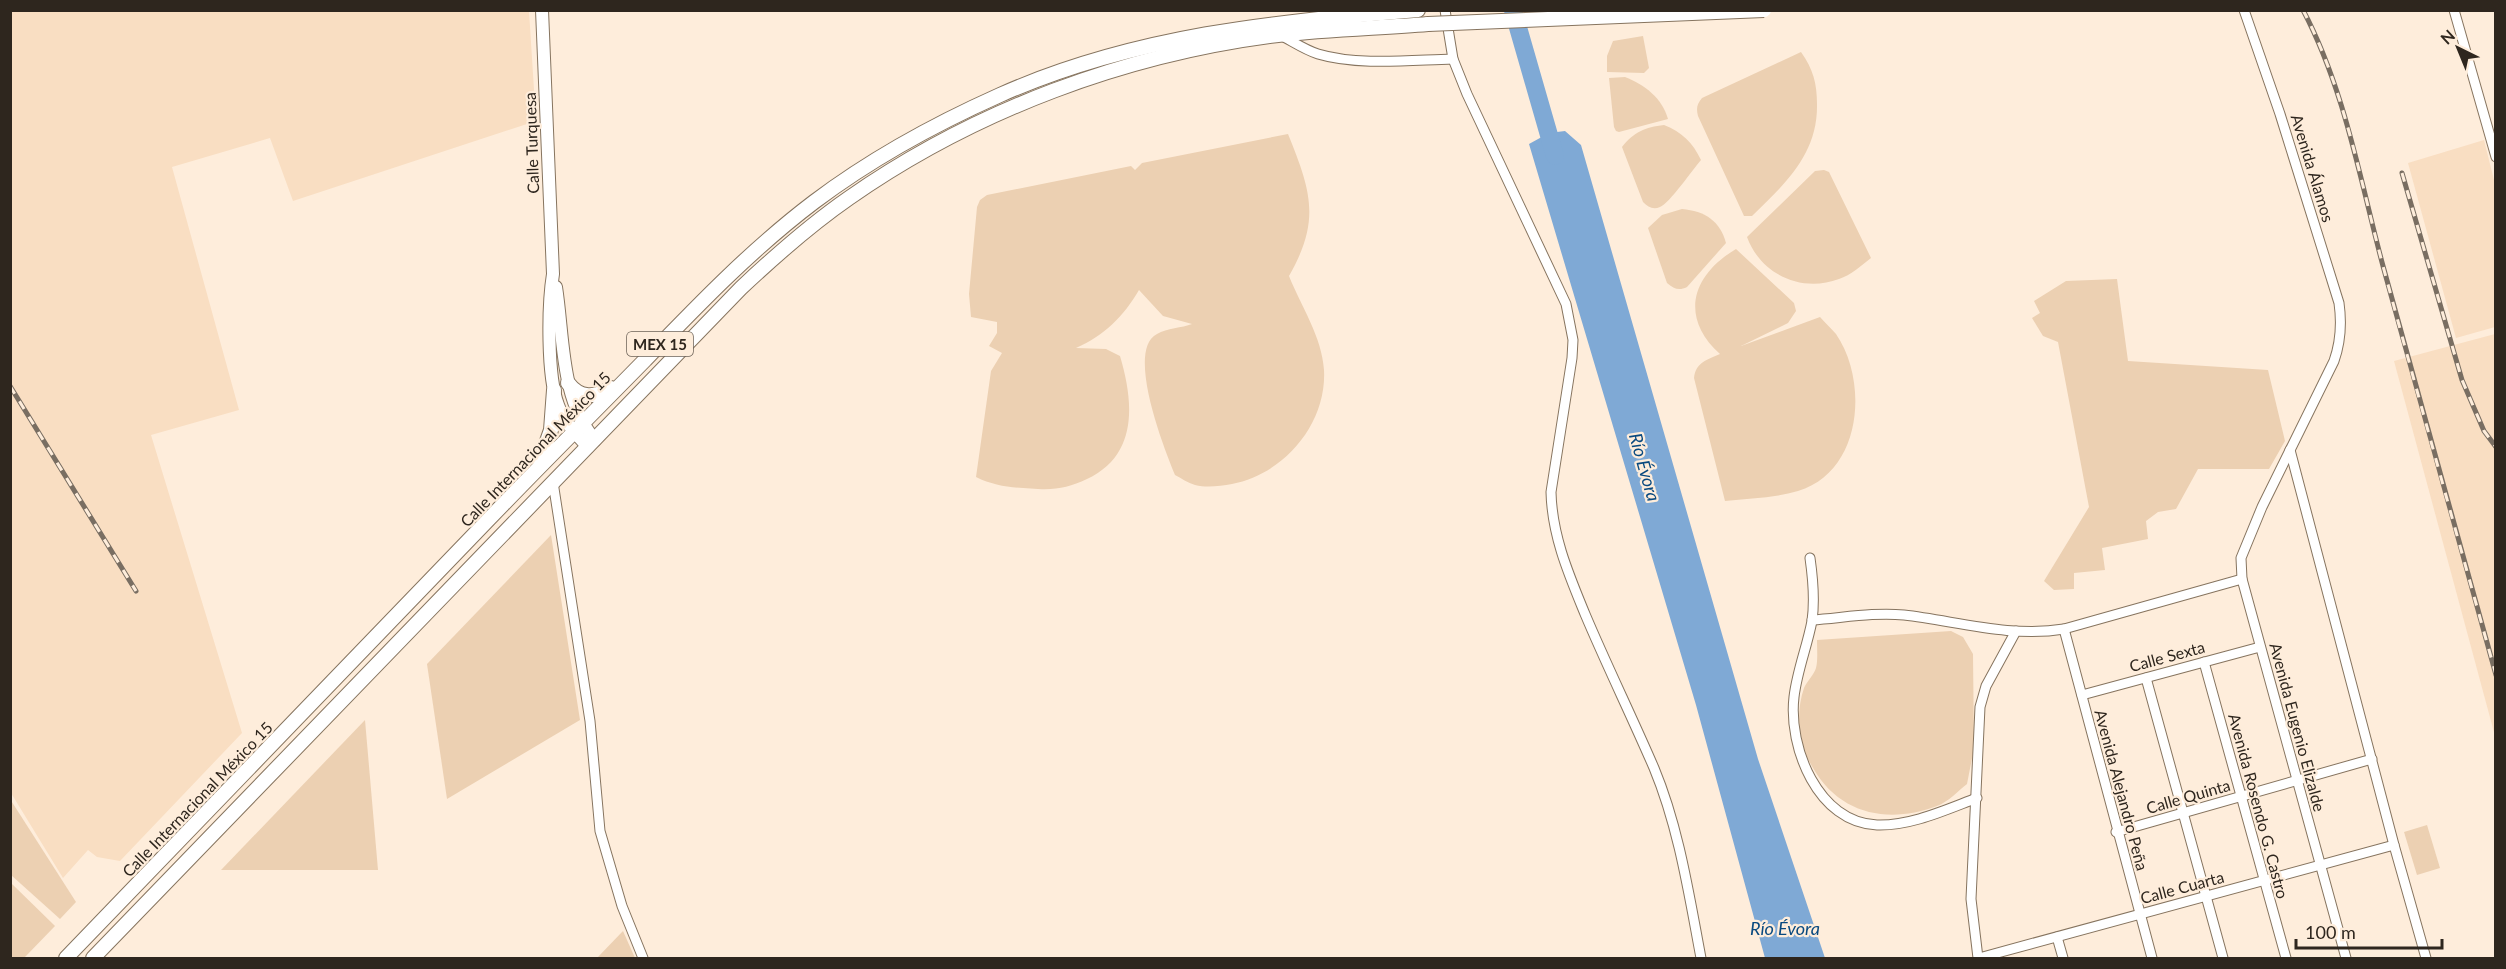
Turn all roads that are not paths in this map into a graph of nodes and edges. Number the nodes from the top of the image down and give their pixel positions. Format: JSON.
{"nodes":[{"id":1,"x":542,"y":10,"type":"edge"},
{"id":2,"x":1418,"y":10,"type":"edge"},
{"id":3,"x":1445,"y":10,"type":"edge"},
{"id":4,"x":1764,"y":10,"type":"edge"},
{"id":5,"x":2244,"y":10,"type":"edge"},
{"id":6,"x":2454,"y":10,"type":"edge"},
{"id":7,"x":1280,"y":35,"type":"junction"},
{"id":8,"x":1453,"y":59,"type":"junction"},
{"id":9,"x":2492,"y":130,"type":"edge"},
{"id":10,"x":2496,"y":157,"type":"edge"},
{"id":11,"x":553,"y":274,"type":"junction"},
{"id":12,"x":2341,"y":337,"type":"joint"},
{"id":13,"x":628,"y":377,"type":"junction"},
{"id":14,"x":568,"y":383,"type":"junction"},
{"id":15,"x":554,"y":390,"type":"junction"},
{"id":16,"x":577,"y":428,"type":"junction"},
{"id":17,"x":591,"y":443,"type":"junction"},
{"id":18,"x":2290,"y":450,"type":"junction"},
{"id":19,"x":537,"y":469,"type":"junction"},
{"id":20,"x":553,"y":482,"type":"junction"},
{"id":21,"x":1810,"y":558,"type":"dead end"},
{"id":22,"x":2242,"y":579,"type":"junction"},
{"id":23,"x":1812,"y":620,"type":"junction"},
{"id":24,"x":2064,"y":629,"type":"junction"},
{"id":25,"x":2016,"y":631,"type":"junction"},
{"id":26,"x":2260,"y":647,"type":"junction"},
{"id":27,"x":2205,"y":662,"type":"junction"},
{"id":28,"x":2146,"y":678,"type":"junction"},
{"id":29,"x":2082,"y":695,"type":"junction"},
{"id":30,"x":2372,"y":759,"type":"junction"},
{"id":31,"x":2297,"y":781,"type":"junction"},
{"id":32,"x":2241,"y":797,"type":"junction"},
{"id":33,"x":1977,"y":798,"type":"junction"},
{"id":34,"x":2183,"y":813,"type":"junction"},
{"id":35,"x":2116,"y":832,"type":"junction"},
{"id":36,"x":2394,"y":844,"type":"junction"},
{"id":37,"x":2320,"y":865,"type":"junction"},
{"id":38,"x":2264,"y":880,"type":"junction"},
{"id":39,"x":2206,"y":896,"type":"junction"},
{"id":40,"x":2140,"y":914,"type":"junction"},
{"id":41,"x":2057,"y":937,"type":"junction"},
{"id":42,"x":66,"y":958,"type":"edge"},
{"id":43,"x":93,"y":958,"type":"edge"},
{"id":44,"x":643,"y":958,"type":"edge"},
{"id":45,"x":1701,"y":958,"type":"edge"},
{"id":46,"x":1978,"y":958,"type":"edge"},
{"id":47,"x":2063,"y":958,"type":"edge"},
{"id":48,"x":2152,"y":958,"type":"edge"},
{"id":49,"x":2223,"y":958,"type":"edge"},
{"id":50,"x":2286,"y":958,"type":"edge"},
{"id":51,"x":2346,"y":958,"type":"edge"},
{"id":52,"x":2426,"y":958,"type":"edge"}],
"edges":[{"from":1,"to":11,"type":"street","name":"Calle Turquesa"},
{"from":2,"to":13,"type":"main road","name":"Calle Internacional México 15","number":"MEX 15"},
{"from":3,"to":8,"type":"street"},
{"from":4,"to":7,"type":"main road","number":"MEX 15","bridge":true},
{"from":5,"to":12,"type":"street","name":"Avenida Álamos"},
{"from":6,"to":9,"type":"street"},
{"from":7,"to":8,"type":"street"},
{"from":7,"to":17,"type":"main road","number":"MEX 15"},
{"from":8,"to":45,"type":"street"},
{"from":9,"to":10,"type":"street"},
{"from":11,"to":14,"type":"street","name":"Calle Turquesa"},
{"from":11,"to":15,"type":"street","name":"Calle Turquesa"},
{"from":12,"to":18,"type":"street","name":"Avenida Eugenio Elizalde"},
{"from":13,"to":14,"type":"main road"},
{"from":13,"to":16,"type":"main road","name":"Calle Internacional México 15","number":"MEX 15"},
{"from":14,"to":16,"type":"street","name":"Calle Turquesa"},
{"from":15,"to":16,"type":"street","name":"Calle Turquesa"},
{"from":15,"to":19,"type":"main road"},
{"from":16,"to":17,"type":"street","name":"Calle Turquesa"},
{"from":16,"to":19,"type":"main road","name":"Calle Internacional México 15","number":"MEX 15"},
{"from":17,"to":20,"type":"main road","number":"MEX 15"},
{"from":18,"to":22,"type":"street","name":"Avenida Eugenio Elizalde"},
{"from":18,"to":30,"type":"street"},
{"from":19,"to":42,"type":"main road","name":"Calle Internacional México 15","number":"MEX 15"},
{"from":20,"to":43,"type":"main road","number":"MEX 15"},
{"from":20,"to":44,"type":"street"},
{"from":21,"to":23,"type":"street"},
{"from":22,"to":24,"type":"street"},
{"from":22,"to":26,"type":"street","name":"Avenida Eugenio Elizalde"},
{"from":23,"to":25,"type":"street"},
{"from":23,"to":33,"type":"street"},
{"from":24,"to":25,"type":"street"},
{"from":24,"to":29,"type":"street","name":"Avenida Alejandro Peña"},
{"from":25,"to":33,"type":"street"},
{"from":26,"to":27,"type":"street","name":"Calle Sexta"},
{"from":26,"to":31,"type":"street","name":"Avenida Eugenio Elizalde"},
{"from":27,"to":28,"type":"street","name":"Calle Sexta"},
{"from":27,"to":32,"type":"street","name":"Avenida Rosendo G. Castro"},
{"from":28,"to":29,"type":"street","name":"Calle Sexta"},
{"from":28,"to":34,"type":"street"},
{"from":29,"to":35,"type":"street","name":"Avenida Alejandro Peña"},
{"from":30,"to":31,"type":"street","name":"Calle Quinta"},
{"from":30,"to":36,"type":"street"},
{"from":31,"to":32,"type":"street","name":"Calle Quinta"},
{"from":31,"to":37,"type":"street","name":"Avenida Eugenio Elizalde"},
{"from":32,"to":34,"type":"street","name":"Calle Quinta"},
{"from":32,"to":38,"type":"street","name":"Avenida Rosendo G. Castro"},
{"from":33,"to":46,"type":"street"},
{"from":34,"to":35,"type":"street","name":"Calle Quinta"},
{"from":34,"to":39,"type":"street"},
{"from":35,"to":40,"type":"street","name":"Avenida Alejandro Peña"},
{"from":36,"to":37,"type":"street","name":"Calle Cuarta"},
{"from":36,"to":52,"type":"street"},
{"from":37,"to":38,"type":"street","name":"Calle Cuarta"},
{"from":37,"to":51,"type":"street","name":"Avenida Eugenio Elizalde"},
{"from":38,"to":39,"type":"street","name":"Calle Cuarta"},
{"from":38,"to":50,"type":"street","name":"Avenida Rosendo G. Castro"},
{"from":39,"to":40,"type":"street","name":"Calle Cuarta"},
{"from":39,"to":49,"type":"street"},
{"from":40,"to":41,"type":"street","name":"Calle Cuarta"},
{"from":40,"to":48,"type":"street","name":"Avenida Alejandro Peña"},
{"from":41,"to":46,"type":"street","name":"Calle Cuarta"},
{"from":41,"to":47,"type":"street"}]}
